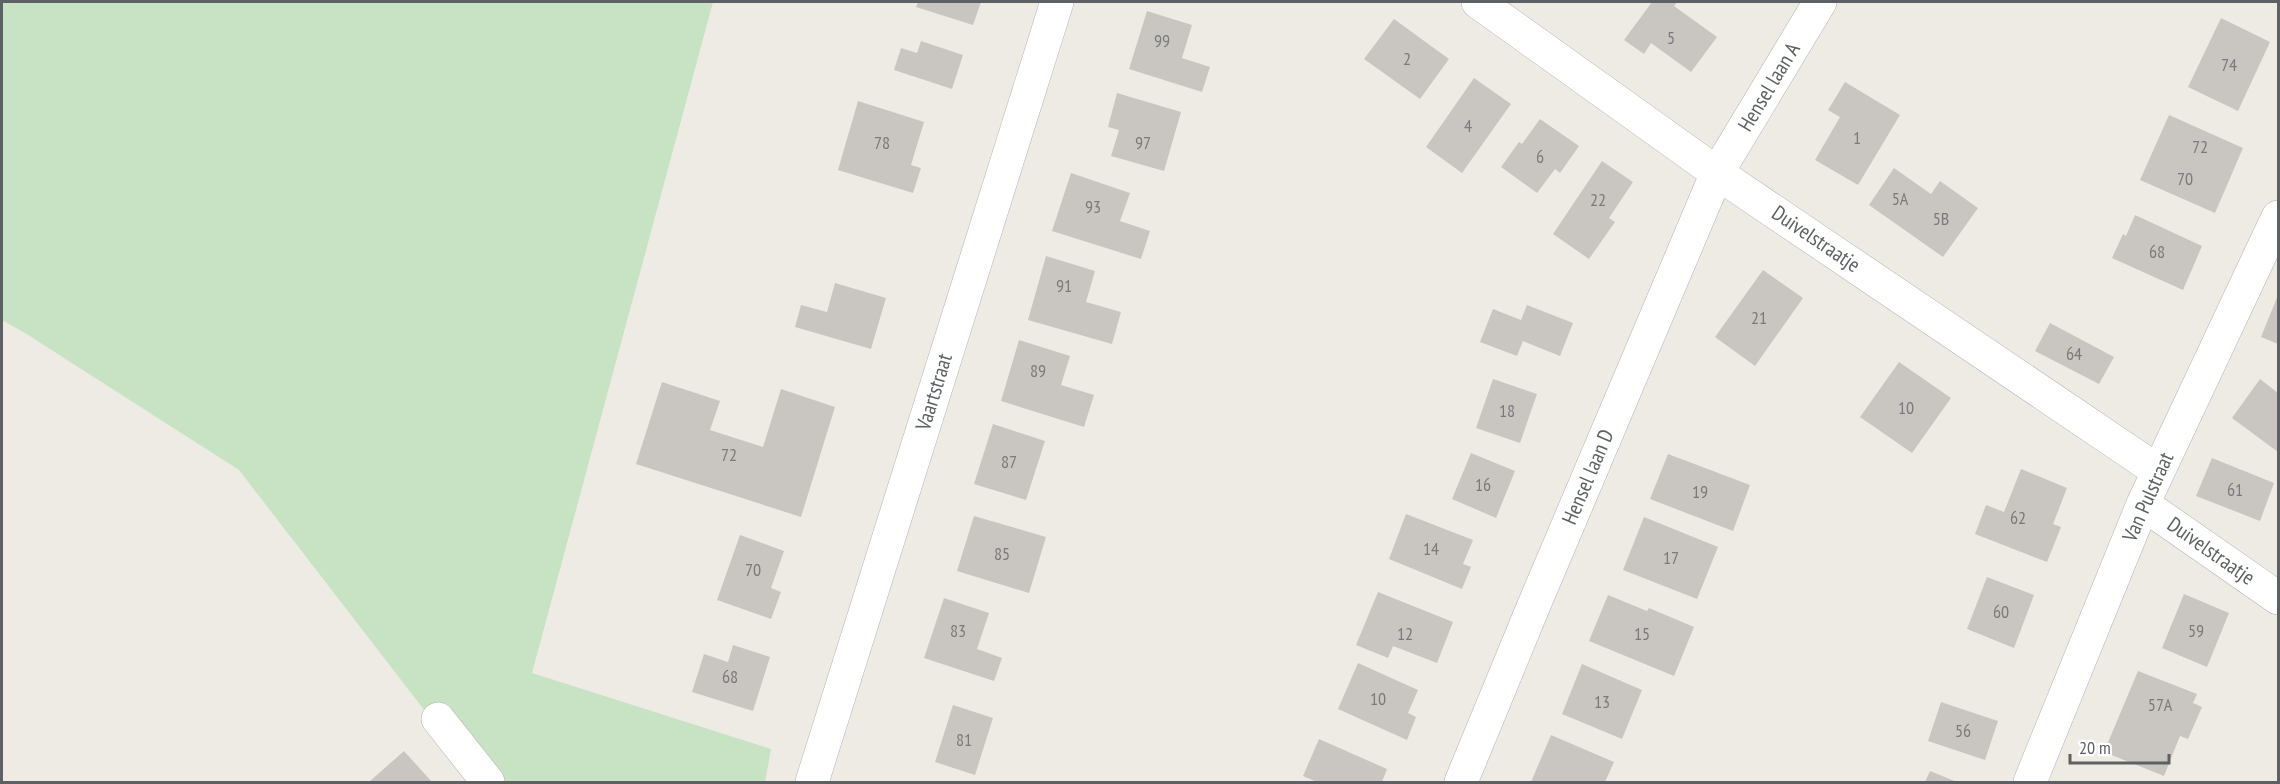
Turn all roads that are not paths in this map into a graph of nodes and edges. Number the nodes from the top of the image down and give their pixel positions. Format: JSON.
{"nodes":[{"id":1,"x":1057,"y":2,"type":"edge"},
{"id":2,"x":1478,"y":2,"type":"edge"},
{"id":3,"x":1820,"y":2,"type":"edge"},
{"id":4,"x":1717,"y":172,"type":"junction"},
{"id":5,"x":2278,"y":216,"type":"edge"},
{"id":6,"x":2158,"y":471,"type":"junction"},
{"id":7,"x":2143,"y":504,"type":"junction"},
{"id":8,"x":2278,"y":598,"type":"edge"},
{"id":9,"x":438,"y":719,"type":"dead end"},
{"id":10,"x":488,"y":783,"type":"edge"},
{"id":11,"x":812,"y":783,"type":"edge"},
{"id":12,"x":1461,"y":783,"type":"edge"},
{"id":13,"x":2030,"y":783,"type":"edge"}],
"edges":[{"from":1,"to":11,"type":"street","name":"Vaartstraat"},
{"from":2,"to":4,"type":"street","name":"Duivelstraatje"},
{"from":3,"to":4,"type":"street","name":"Hensel laan A"},
{"from":4,"to":6,"type":"street","name":"Duivelstraatje"},
{"from":4,"to":12,"type":"street","name":"Hensel laan D"},
{"from":5,"to":6,"type":"street","name":"Van Pulstraat"},
{"from":6,"to":7,"type":"street","name":"Van Pulstraat"},
{"from":7,"to":8,"type":"street","name":"Duivelstraatje"},
{"from":7,"to":13,"type":"street","name":"Van Pulstraat"},
{"from":9,"to":10,"type":"street"}]}
